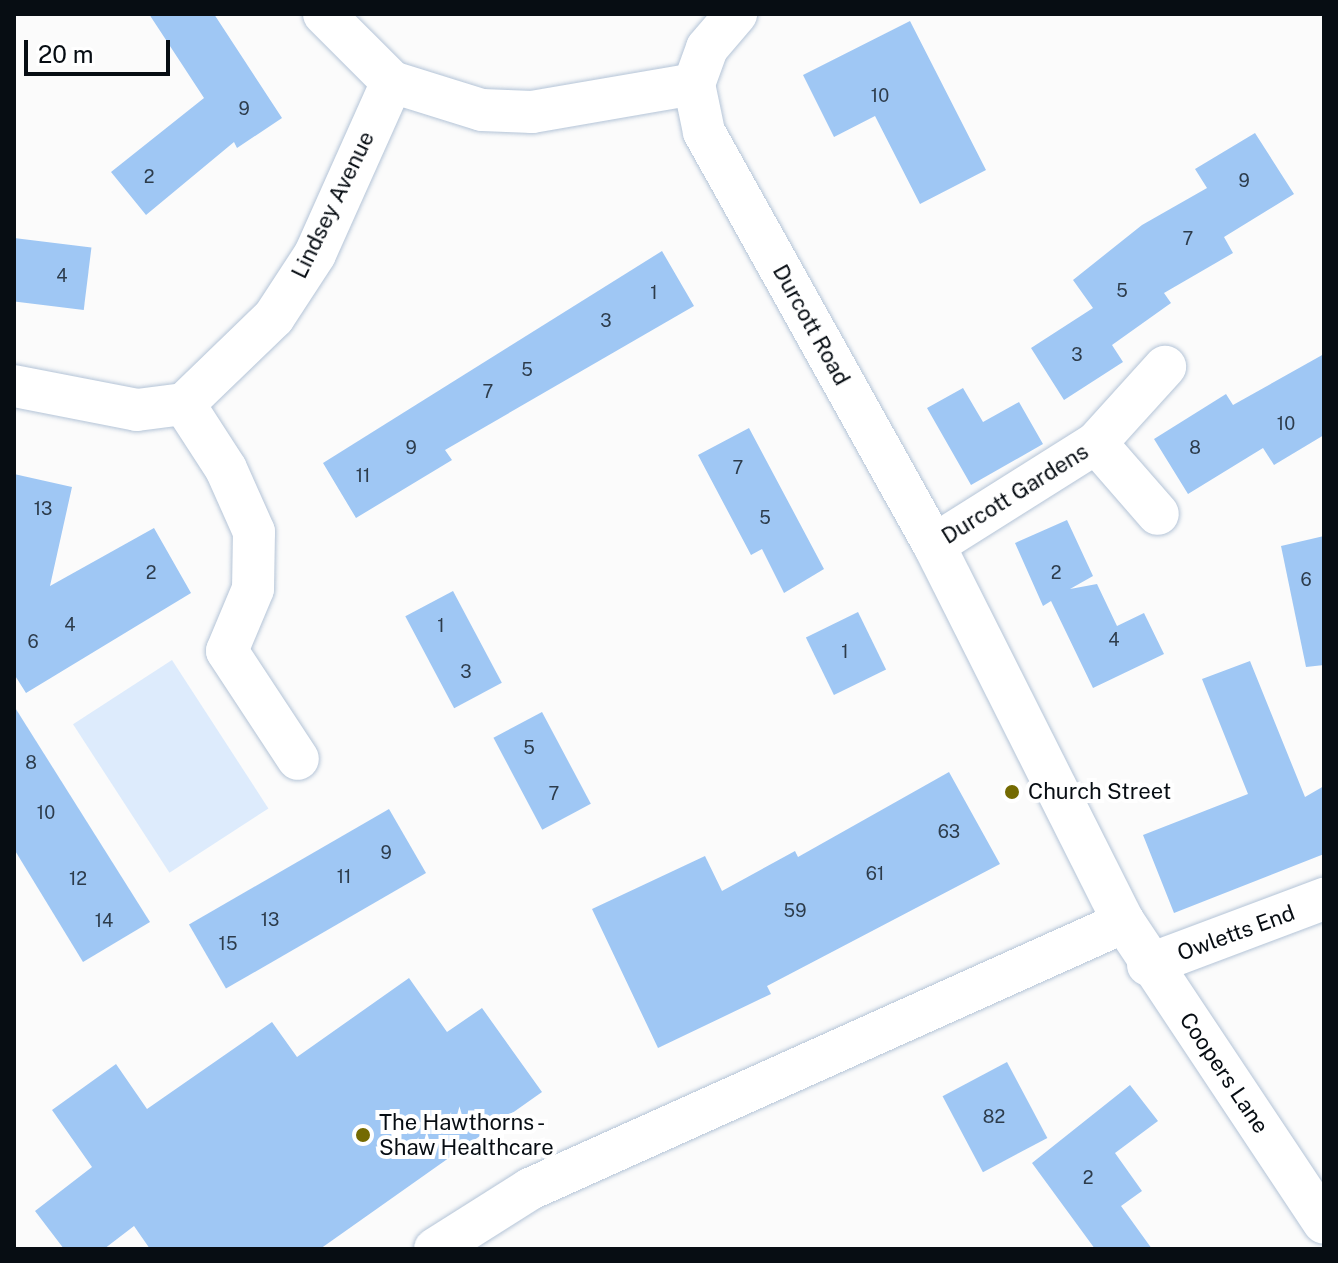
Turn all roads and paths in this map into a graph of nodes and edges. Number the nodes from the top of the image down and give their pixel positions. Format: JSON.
{"nodes":[{"id":1,"x":324,"y":14,"type":"edge"},
{"id":2,"x":736,"y":14,"type":"edge"},
{"id":3,"x":392,"y":82,"type":"junction"},
{"id":4,"x":694,"y":84,"type":"junction"},
{"id":5,"x":1165,"y":367,"type":"dead end"},
{"id":6,"x":14,"y":386,"type":"edge"},
{"id":7,"x":184,"y":404,"type":"junction"},
{"id":8,"x":1096,"y":443,"type":"junction"},
{"id":9,"x":1158,"y":514,"type":"dead end"},
{"id":10,"x":934,"y":545,"type":"junction"},
{"id":11,"x":298,"y":759,"type":"dead end"},
{"id":12,"x":1324,"y":899,"type":"edge"},
{"id":13,"x":1124,"y":922,"type":"junction"},
{"id":14,"x":1148,"y":965,"type":"junction"},
{"id":15,"x":1324,"y":1223,"type":"edge"},
{"id":16,"x":435,"y":1249,"type":"edge"}],
"edges":[{"from":1,"to":3,"type":"street"},
{"from":2,"to":4,"type":"street"},
{"from":3,"to":4,"type":"street"},
{"from":3,"to":7,"type":"street","name":"Lindsey Avenue"},
{"from":4,"to":10,"type":"street","name":"Durcott Road"},
{"from":5,"to":8,"type":"street","name":"Durcott Gardens"},
{"from":6,"to":7,"type":"street"},
{"from":7,"to":11,"type":"street"},
{"from":8,"to":9,"type":"street","name":"Durcott Gardens"},
{"from":8,"to":10,"type":"street","name":"Durcott Gardens"},
{"from":10,"to":13,"type":"street","name":"Durcott Road"},
{"from":12,"to":14,"type":"street","name":"Owletts End"},
{"from":13,"to":14,"type":"street","name":"Coopers Lane"},
{"from":13,"to":16,"type":"street"},
{"from":14,"to":15,"type":"street","name":"Coopers Lane"}]}
